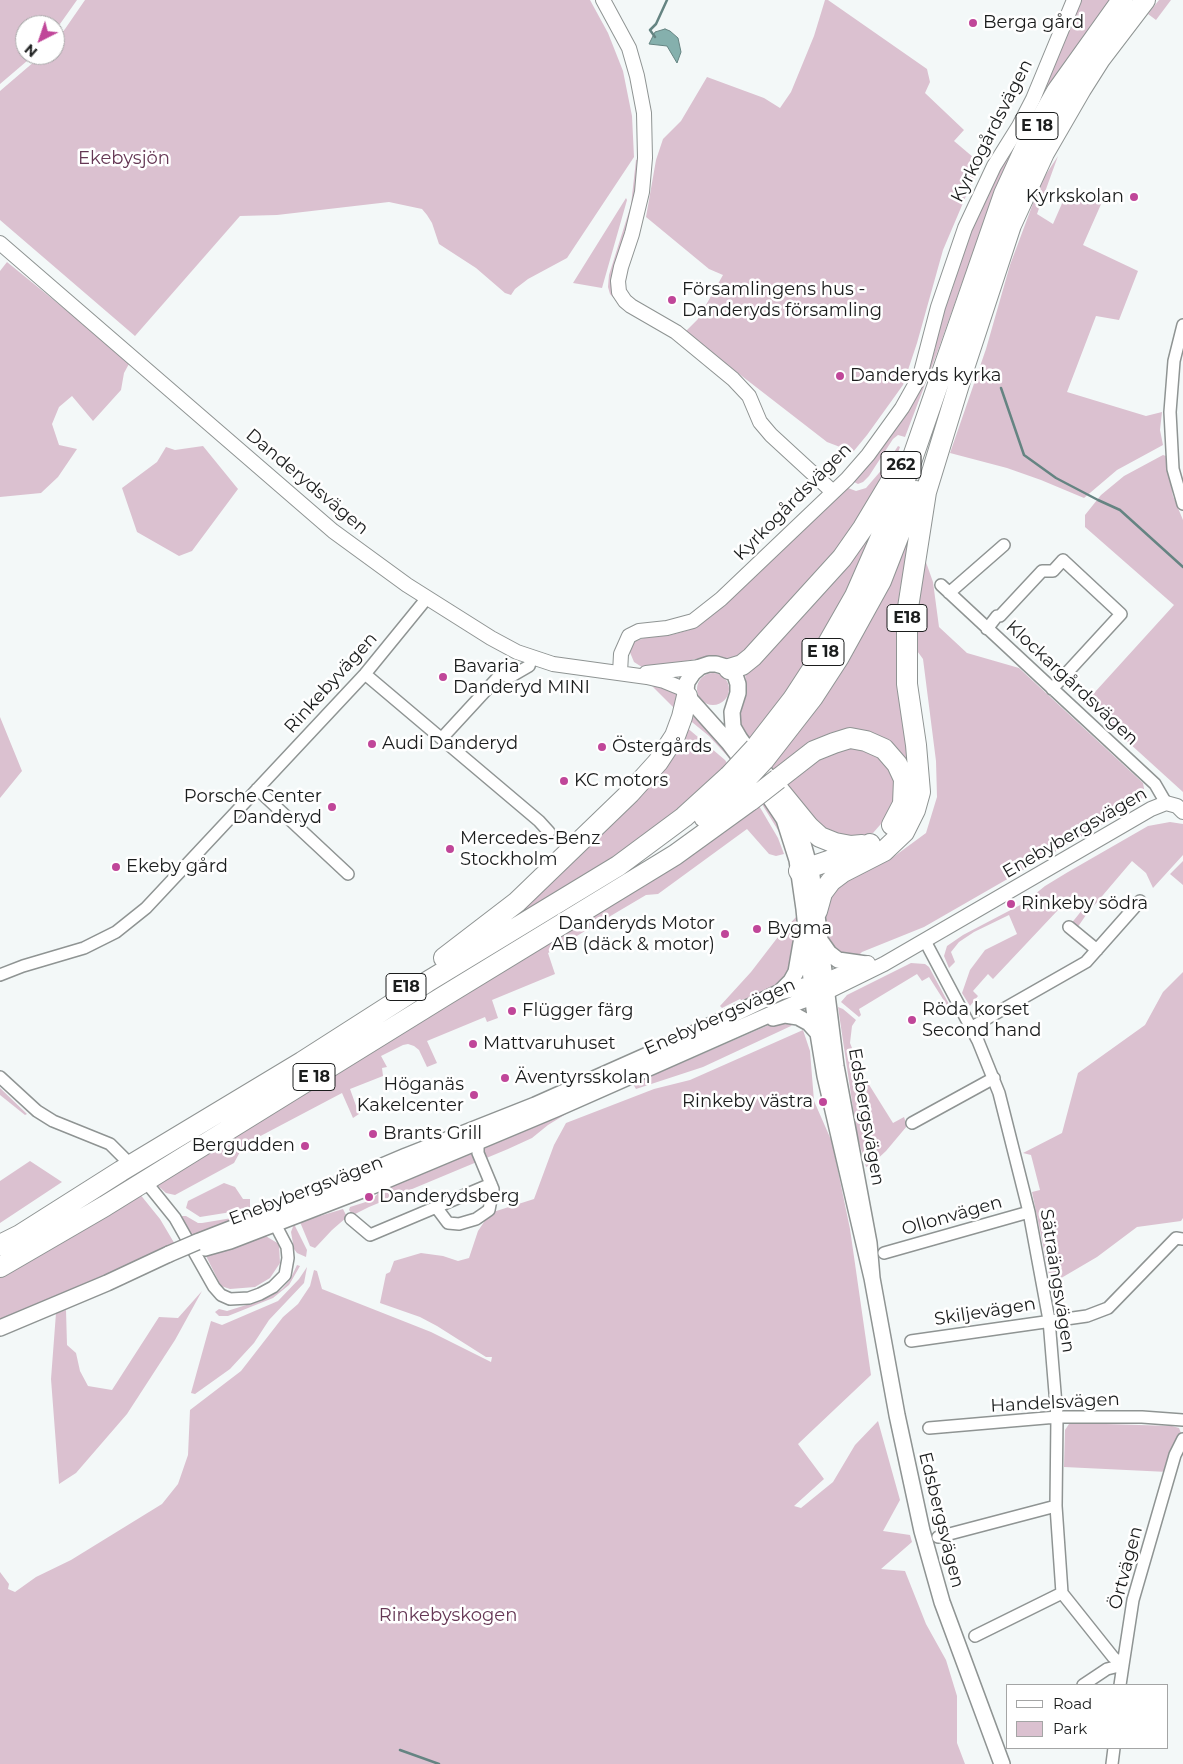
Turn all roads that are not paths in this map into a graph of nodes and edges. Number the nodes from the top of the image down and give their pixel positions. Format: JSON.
{"nodes":[{"id":1,"x":603,"y":0,"type":"edge"},
{"id":2,"x":1074,"y":0,"type":"edge"},
{"id":3,"x":1122,"y":0,"type":"edge"},
{"id":4,"x":1145,"y":0,"type":"edge"},
{"id":5,"x":0,"y":243,"type":"edge"},
{"id":6,"x":979,"y":266,"type":"junction"},
{"id":7,"x":1183,"y":325,"type":"edge"},
{"id":8,"x":964,"y":368,"type":"junction"},
{"id":9,"x":833,"y":492,"type":"junction"},
{"id":10,"x":1183,"y":504,"type":"edge"},
{"id":11,"x":1004,"y":545,"type":"dead end"},
{"id":12,"x":427,"y":598,"type":"junction"},
{"id":13,"x":988,"y":629,"type":"junction"},
{"id":14,"x":532,"y":657,"type":"junction"},
{"id":15,"x":700,"y":667,"type":"junction"},
{"id":16,"x":729,"y":669,"type":"junction"},
{"id":17,"x":626,"y":673,"type":"junction"},
{"id":18,"x":365,"y":674,"type":"junction"},
{"id":19,"x":1052,"y":689,"type":"junction"},
{"id":20,"x":691,"y":699,"type":"junction"},
{"id":21,"x":735,"y":703,"type":"junction"},
{"id":22,"x":442,"y":738,"type":"junction"},
{"id":23,"x":760,"y":754,"type":"junction"},
{"id":24,"x":778,"y":784,"type":"junction"},
{"id":25,"x":740,"y":787,"type":"junction"},
{"id":26,"x":257,"y":789,"type":"junction"},
{"id":27,"x":1166,"y":803,"type":"junction"},
{"id":28,"x":1183,"y":812,"type":"edge"},
{"id":29,"x":549,"y":832,"type":"dead end"},
{"id":30,"x":874,"y":842,"type":"junction"},
{"id":31,"x":861,"y":863,"type":"junction"},
{"id":32,"x":805,"y":873,"type":"junction"},
{"id":33,"x":348,"y":874,"type":"dead end"},
{"id":34,"x":1140,"y":901,"type":"dead end"},
{"id":35,"x":810,"y":910,"type":"junction"},
{"id":36,"x":1069,"y":927,"type":"dead end"},
{"id":37,"x":925,"y":941,"type":"junction"},
{"id":38,"x":821,"y":942,"type":"junction"},
{"id":39,"x":1097,"y":950,"type":"junction"},
{"id":40,"x":866,"y":964,"type":"junction"},
{"id":41,"x":0,"y":974,"type":"edge"},
{"id":42,"x":819,"y":988,"type":"junction"},
{"id":43,"x":780,"y":992,"type":"junction"},
{"id":44,"x":756,"y":1021,"type":"junction"},
{"id":45,"x":709,"y":1025,"type":"junction"},
{"id":46,"x":972,"y":1027,"type":"junction"},
{"id":47,"x":817,"y":1032,"type":"junction"},
{"id":48,"x":716,"y":1040,"type":"junction"},
{"id":49,"x":0,"y":1077,"type":"edge"},
{"id":50,"x":994,"y":1078,"type":"junction"},
{"id":51,"x":537,"y":1110,"type":"junction"},
{"id":52,"x":912,"y":1123,"type":"dead end"},
{"id":53,"x":478,"y":1142,"type":"junction"},
{"id":54,"x":427,"y":1156,"type":"junction"},
{"id":55,"x":123,"y":1165,"type":"junction"},
{"id":56,"x":491,"y":1184,"type":"junction"},
{"id":57,"x":150,"y":1187,"type":"dead end"},
{"id":58,"x":436,"y":1206,"type":"junction"},
{"id":59,"x":1029,"y":1212,"type":"junction"},
{"id":60,"x":272,"y":1219,"type":"junction"},
{"id":61,"x":351,"y":1219,"type":"dead end"},
{"id":62,"x":1183,"y":1239,"type":"edge"},
{"id":63,"x":0,"y":1245,"type":"edge"},
{"id":64,"x":884,"y":1254,"type":"dead end"},
{"id":65,"x":0,"y":1267,"type":"edge"},
{"id":66,"x":872,"y":1278,"type":"junction"},
{"id":67,"x":1049,"y":1320,"type":"junction"},
{"id":68,"x":0,"y":1328,"type":"edge"},
{"id":69,"x":911,"y":1341,"type":"dead end"},
{"id":70,"x":1057,"y":1417,"type":"junction"},
{"id":71,"x":1183,"y":1420,"type":"edge"},
{"id":72,"x":928,"y":1428,"type":"dead end"},
{"id":73,"x":1183,"y":1439,"type":"edge"},
{"id":74,"x":1056,"y":1506,"type":"junction"},
{"id":75,"x":938,"y":1537,"type":"dead end"},
{"id":76,"x":1062,"y":1593,"type":"junction"},
{"id":77,"x":975,"y":1636,"type":"dead end"},
{"id":78,"x":1123,"y":1665,"type":"junction"},
{"id":79,"x":1084,"y":1684,"type":"edge"},
{"id":80,"x":1120,"y":1684,"type":"edge"},
{"id":81,"x":1114,"y":1749,"type":"edge"},
{"id":82,"x":1002,"y":1764,"type":"edge"},
{"id":83,"x":1112,"y":1764,"type":"edge"}],
"edges":[{"from":1,"to":9,"type":"street"},
{"from":2,"to":9,"type":"street","name":"Kyrkogårdsvägen"},
{"from":3,"to":6,"type":"highway","number":"E 18"},
{"from":4,"to":8,"type":"highway","number":"E 18"},
{"from":5,"to":12,"type":"street","name":"Danderydsvägen"},
{"from":6,"to":16,"type":"highway","number":"262"},
{"from":6,"to":23,"type":"highway","number":"E 18"},
{"from":7,"to":10,"type":"street"},
{"from":8,"to":23,"type":"highway","number":"E 18"},
{"from":8,"to":31,"type":"highway","number":"E18"},
{"from":9,"to":17,"type":"street","name":"Kyrkogårdsvägen"},
{"from":11,"to":13,"type":"street","name":"Klockargårdsvägen"},
{"from":12,"to":14,"type":"street","name":"Danderydsvägen"},
{"from":12,"to":18,"type":"street","name":"Rinkebyvägen"},
{"from":13,"to":19,"type":"street","name":"Klockargårdsvägen"},
{"from":13,"to":19,"type":"street"},
{"from":14,"to":17,"type":"street","name":"Danderydsvägen"},
{"from":14,"to":22,"type":"street"},
{"from":15,"to":16,"type":"main road"},
{"from":15,"to":17,"type":"street","name":"Danderydsvägen"},
{"from":15,"to":20,"type":"main road"},
{"from":16,"to":21,"type":"main road"},
{"from":17,"to":20,"type":"street","name":"Danderydsvägen"},
{"from":18,"to":22,"type":"street"},
{"from":18,"to":26,"type":"street","name":"Rinkebyvägen"},
{"from":19,"to":27,"type":"street","name":"Klockargårdsvägen"},
{"from":20,"to":21,"type":"main road"},
{"from":20,"to":32,"type":"main road","name":"Danderydsvägen"},
{"from":20,"to":55,"type":"highway","number":"E18"},
{"from":21,"to":24,"type":"main road","name":"Danderydsvägen"},
{"from":22,"to":29,"type":"street"},
{"from":23,"to":25,"type":"highway","number":"E 18","bridge":true},
{"from":24,"to":25,"type":"highway","bridge":true},
{"from":24,"to":30,"type":"highway"},
{"from":24,"to":30,"type":"highway"},
{"from":24,"to":32,"type":"main road","name":"Danderydsvägen"},
{"from":25,"to":55,"type":"highway","number":"E 18"},
{"from":25,"to":65,"type":"highway","number":"E 18"},
{"from":26,"to":33,"type":"street"},
{"from":26,"to":41,"type":"street","name":"Rinkebyvägen"},
{"from":27,"to":28,"type":"street"},
{"from":27,"to":37,"type":"street","name":"Enebybergsvägen"},
{"from":30,"to":32,"type":"highway"},
{"from":31,"to":32,"type":"highway","number":"E18"},
{"from":31,"to":35,"type":"highway","number":"E18"},
{"from":32,"to":35,"type":"main road","name":"Danderydsvägen"},
{"from":34,"to":39,"type":"street"},
{"from":35,"to":38,"type":"main road","name":"Danderydsvägen"},
{"from":35,"to":42,"type":"main road","name":"Danderydsvägen"},
{"from":35,"to":43,"type":"main road"},
{"from":36,"to":39,"type":"street"},
{"from":37,"to":40,"type":"street","name":"Enebybergsvägen"},
{"from":37,"to":42,"type":"street","name":"Enebybergsvägen"},
{"from":37,"to":46,"type":"street","name":"Sätraängsvägen"},
{"from":38,"to":40,"type":"main road"},
{"from":38,"to":42,"type":"main road","name":"Danderydsvägen"},
{"from":39,"to":46,"type":"street"},
{"from":40,"to":42,"type":"street","name":"Enebybergsvägen"},
{"from":42,"to":43,"type":"main road","name":"Enebybergsvägen"},
{"from":42,"to":44,"type":"main road","name":"Enebybergsvägen"},
{"from":42,"to":47,"type":"main road","name":"Edsbergsvägen"},
{"from":42,"to":66,"type":"main road","name":"Edsbergsvägen"},
{"from":43,"to":45,"type":"main road","name":"Enebybergsvägen"},
{"from":44,"to":47,"type":"main road"},
{"from":44,"to":48,"type":"main road","name":"Enebybergsvägen"},
{"from":45,"to":48,"type":"main road"},
{"from":45,"to":51,"type":"main road","name":"Enebybergsvägen"},
{"from":46,"to":50,"type":"street","name":"Sätraängsvägen"},
{"from":47,"to":66,"type":"main road","name":"Edsbergsvägen"},
{"from":48,"to":51,"type":"main road","name":"Enebybergsvägen"},
{"from":49,"to":55,"type":"street"},
{"from":50,"to":52,"type":"street"},
{"from":50,"to":59,"type":"street","name":"Sätraängsvägen"},
{"from":51,"to":53,"type":"main road","name":"Enebybergsvägen"},
{"from":51,"to":54,"type":"main road","name":"Enebybergsvägen"},
{"from":53,"to":54,"type":"main road","name":"Enebybergsvägen"},
{"from":53,"to":56,"type":"street"},
{"from":54,"to":60,"type":"main road","name":"Enebybergsvägen"},
{"from":55,"to":63,"type":"highway","number":"E 18"},
{"from":56,"to":58,"type":"street"},
{"from":56,"to":58,"type":"street"},
{"from":57,"to":60,"type":"street"},
{"from":58,"to":61,"type":"street"},
{"from":59,"to":64,"type":"street","name":"Ollonvägen"},
{"from":59,"to":67,"type":"street","name":"Sätraängsvägen"},
{"from":60,"to":68,"type":"main road","name":"Enebybergsvägen"},
{"from":62,"to":67,"type":"street","name":"Skiljevägen"},
{"from":66,"to":82,"type":"main road","name":"Edsbergsvägen"},
{"from":67,"to":69,"type":"street","name":"Skiljevägen"},
{"from":67,"to":70,"type":"street","name":"Sätraängsvägen"},
{"from":70,"to":71,"type":"street","name":"Handelsvägen"},
{"from":70,"to":72,"type":"street","name":"Handelsvägen"},
{"from":70,"to":74,"type":"street","name":"Sätraängsvägen"},
{"from":73,"to":78,"type":"street","name":"Örtvägen"},
{"from":74,"to":75,"type":"street"},
{"from":74,"to":76,"type":"street","name":"Sätraängsvägen"},
{"from":76,"to":77,"type":"street"},
{"from":76,"to":78,"type":"street"},
{"from":78,"to":79,"type":"street"},
{"from":78,"to":80,"type":"street"},
{"from":81,"to":83,"type":"street"}]}
